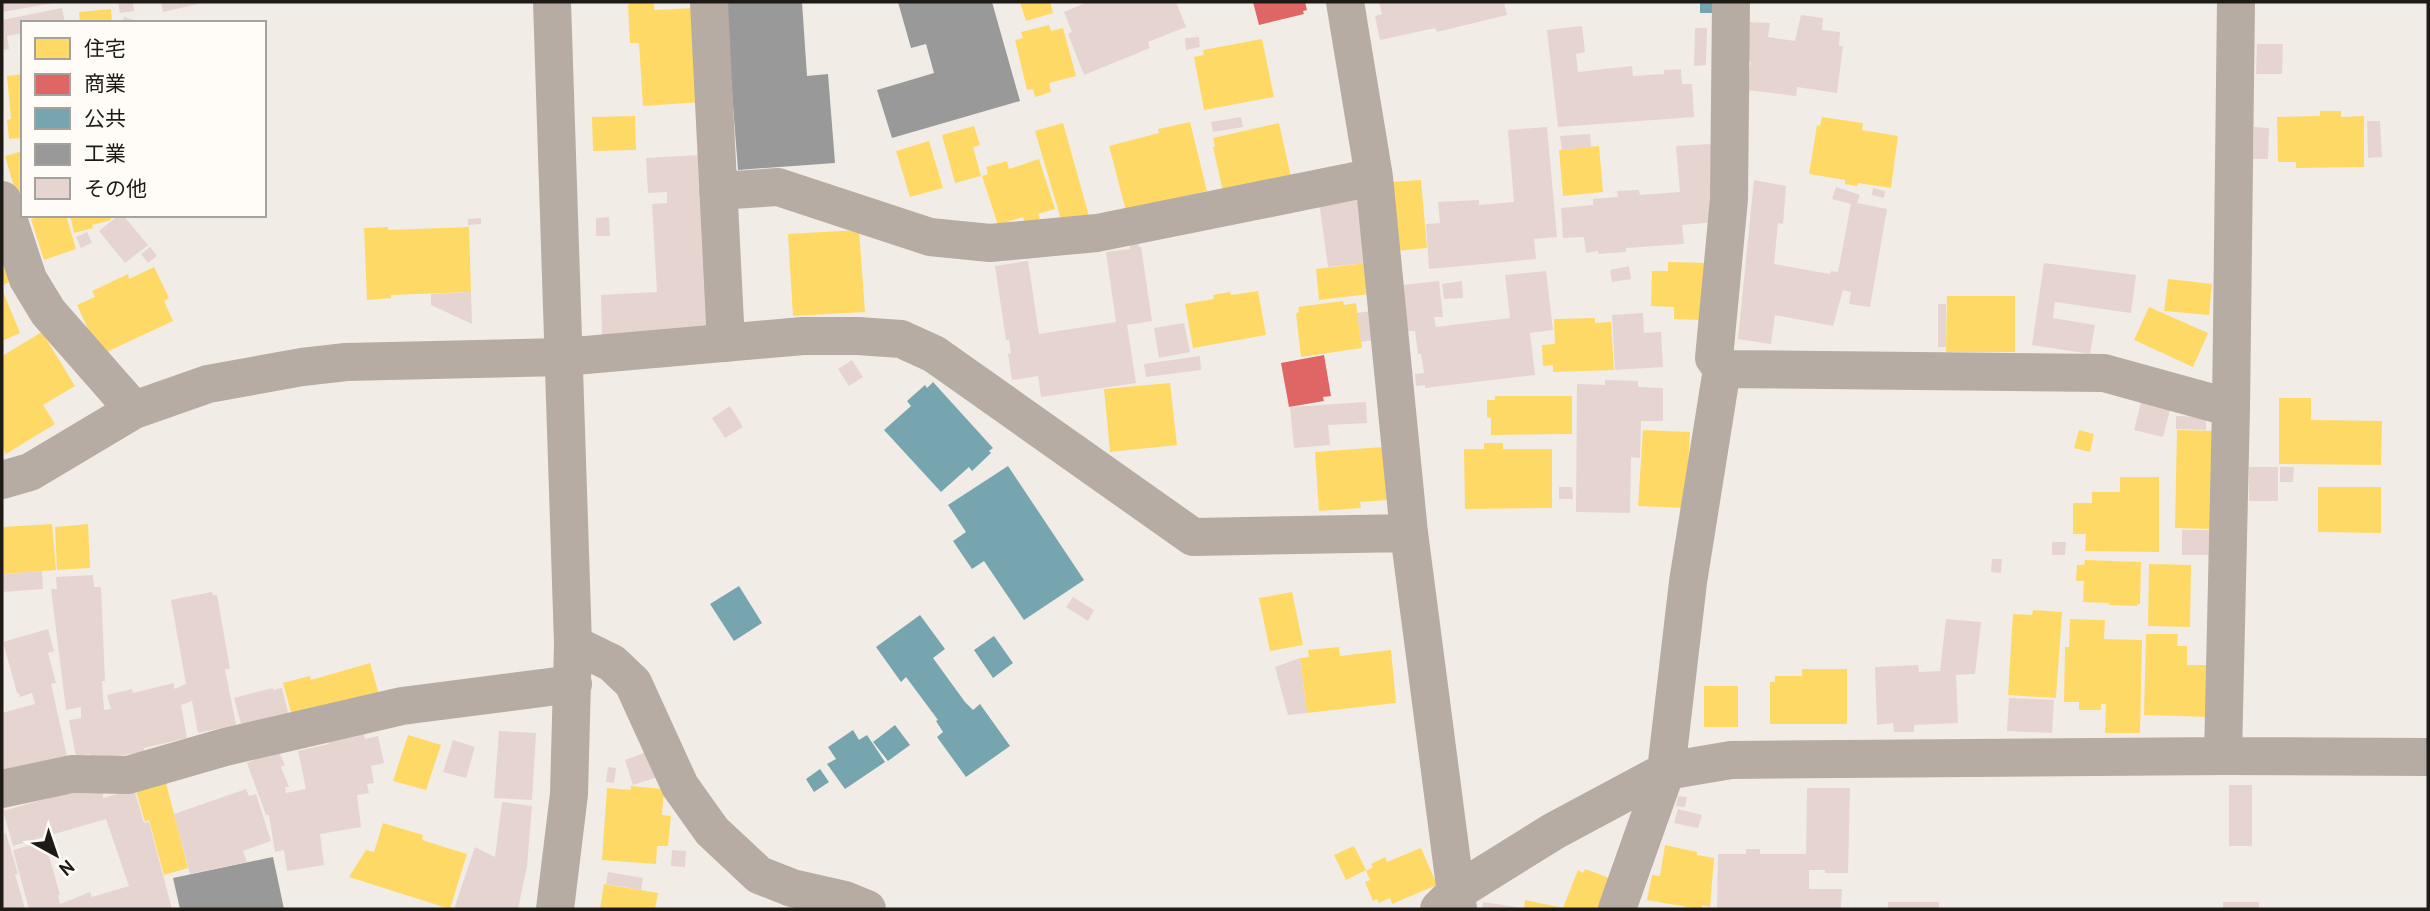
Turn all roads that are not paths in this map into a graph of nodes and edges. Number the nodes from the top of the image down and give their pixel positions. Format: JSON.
{"nodes":[{"id":1,"x":552,"y":2,"type":"edge"},
{"id":2,"x":709,"y":2,"type":"edge"},
{"id":3,"x":1345,"y":2,"type":"edge"},
{"id":4,"x":1731,"y":2,"type":"edge"},
{"id":5,"x":2236,"y":2,"type":"edge"},
{"id":6,"x":1374,"y":177,"type":"junction"},
{"id":7,"x":718,"y":191,"type":"junction"},
{"id":8,"x":2,"y":200,"type":"edge"},
{"id":9,"x":726,"y":343,"type":"junction"},
{"id":10,"x":563,"y":357,"type":"junction"},
{"id":11,"x":1722,"y":369,"type":"junction"},
{"id":12,"x":2231,"y":408,"type":"junction"},
{"id":13,"x":134,"y":410,"type":"junction"},
{"id":14,"x":2,"y":480,"type":"edge"},
{"id":15,"x":1409,"y":533,"type":"junction"},
{"id":16,"x":573,"y":644,"type":"junction"},
{"id":17,"x":572,"y":684,"type":"junction"},
{"id":18,"x":2223,"y":755,"type":"junction"},
{"id":19,"x":2428,"y":757,"type":"edge"},
{"id":20,"x":1666,"y":771,"type":"junction"},
{"id":21,"x":2,"y":789,"type":"edge"},
{"id":22,"x":1451,"y":904,"type":"edge"},
{"id":23,"x":555,"y":909,"type":"edge"},
{"id":24,"x":867,"y":909,"type":"edge"},
{"id":25,"x":1617,"y":909,"type":"edge"}],
"edges":[{"from":1,"to":10,"type":"street"},
{"from":2,"to":7,"type":"street"},
{"from":3,"to":6,"type":"street"},
{"from":4,"to":11,"type":"street"},
{"from":5,"to":12,"type":"street"},
{"from":6,"to":7,"type":"street"},
{"from":6,"to":15,"type":"street"},
{"from":7,"to":9,"type":"street"},
{"from":8,"to":13,"type":"street"},
{"from":9,"to":10,"type":"street"},
{"from":9,"to":15,"type":"street"},
{"from":10,"to":13,"type":"street"},
{"from":10,"to":16,"type":"street"},
{"from":11,"to":12,"type":"street"},
{"from":11,"to":20,"type":"street"},
{"from":12,"to":18,"type":"street"},
{"from":13,"to":14,"type":"street"},
{"from":15,"to":22,"type":"street"},
{"from":16,"to":17,"type":"street"},
{"from":16,"to":24,"type":"street"},
{"from":17,"to":21,"type":"street"},
{"from":17,"to":23,"type":"street"},
{"from":18,"to":19,"type":"street"},
{"from":18,"to":20,"type":"street"},
{"from":20,"to":22,"type":"street"},
{"from":20,"to":25,"type":"street"}]}
